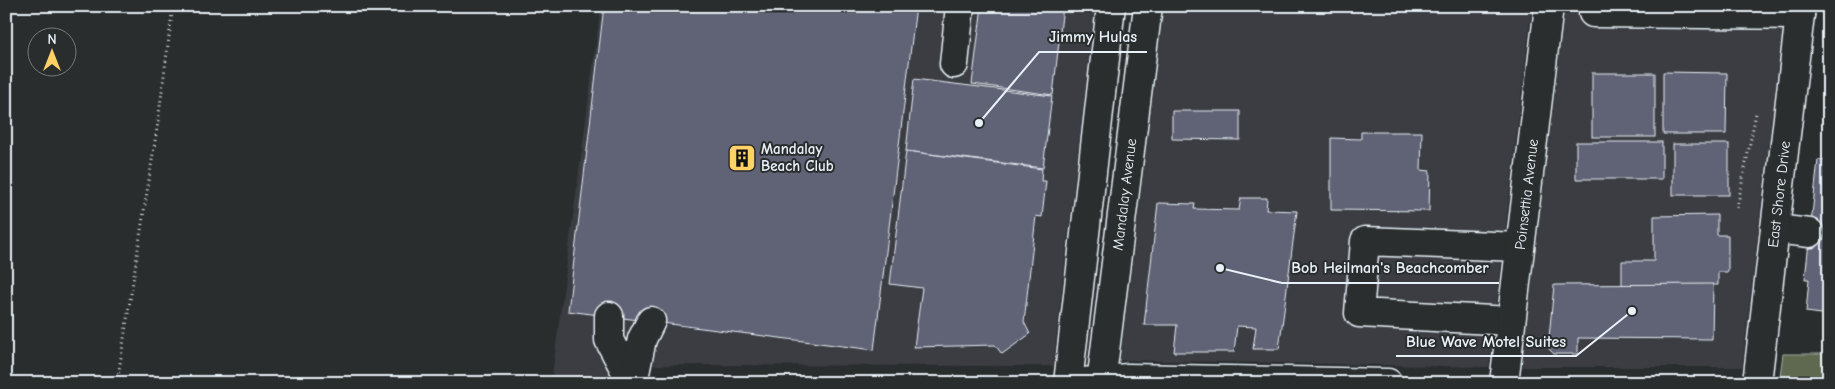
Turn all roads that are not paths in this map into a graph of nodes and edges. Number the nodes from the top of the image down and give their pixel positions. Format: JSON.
{"nodes":[{"id":1,"x":960,"y":6,"type":"edge"},
{"id":2,"x":1111,"y":6,"type":"edge"},
{"id":3,"x":1148,"y":6,"type":"edge"},
{"id":4,"x":1549,"y":6,"type":"edge"},
{"id":5,"x":1800,"y":11,"type":"edge"},
{"id":6,"x":1593,"y":13,"type":"dead end"},
{"id":7,"x":954,"y":64,"type":"dead end"},
{"id":8,"x":1775,"y":229,"type":"junction"},
{"id":9,"x":1810,"y":234,"type":"dead end"},
{"id":10,"x":1520,"y":248,"type":"junction"},
{"id":11,"x":609,"y":316,"type":"dead end"},
{"id":12,"x":651,"y":321,"type":"dead end"},
{"id":13,"x":1512,"y":321,"type":"junction"},
{"id":14,"x":1093,"y":382,"type":"edge"},
{"id":15,"x":632,"y":383,"type":"edge"},
{"id":16,"x":1068,"y":383,"type":"edge"},
{"id":17,"x":1388,"y":383,"type":"edge"},
{"id":18,"x":1504,"y":383,"type":"edge"},
{"id":19,"x":1757,"y":383,"type":"edge"}],
"edges":[{"from":1,"to":7,"type":"street"},
{"from":2,"to":16,"type":"street"},
{"from":3,"to":14,"type":"street","name":"Mandalay Avenue"},
{"from":4,"to":10,"type":"street","name":"Poinsettia Avenue"},
{"from":5,"to":6,"type":"street"},
{"from":5,"to":8,"type":"street","name":"East Shore Drive"},
{"from":8,"to":9,"type":"street"},
{"from":8,"to":19,"type":"street","name":"East Shore Drive"},
{"from":10,"to":13,"type":"street","name":"Poinsettia Avenue"},
{"from":10,"to":13,"type":"street"},
{"from":11,"to":15,"type":"street"},
{"from":12,"to":15,"type":"street"},
{"from":13,"to":18,"type":"street","name":"Poinsettia Avenue"},
{"from":14,"to":17,"type":"street"}]}
